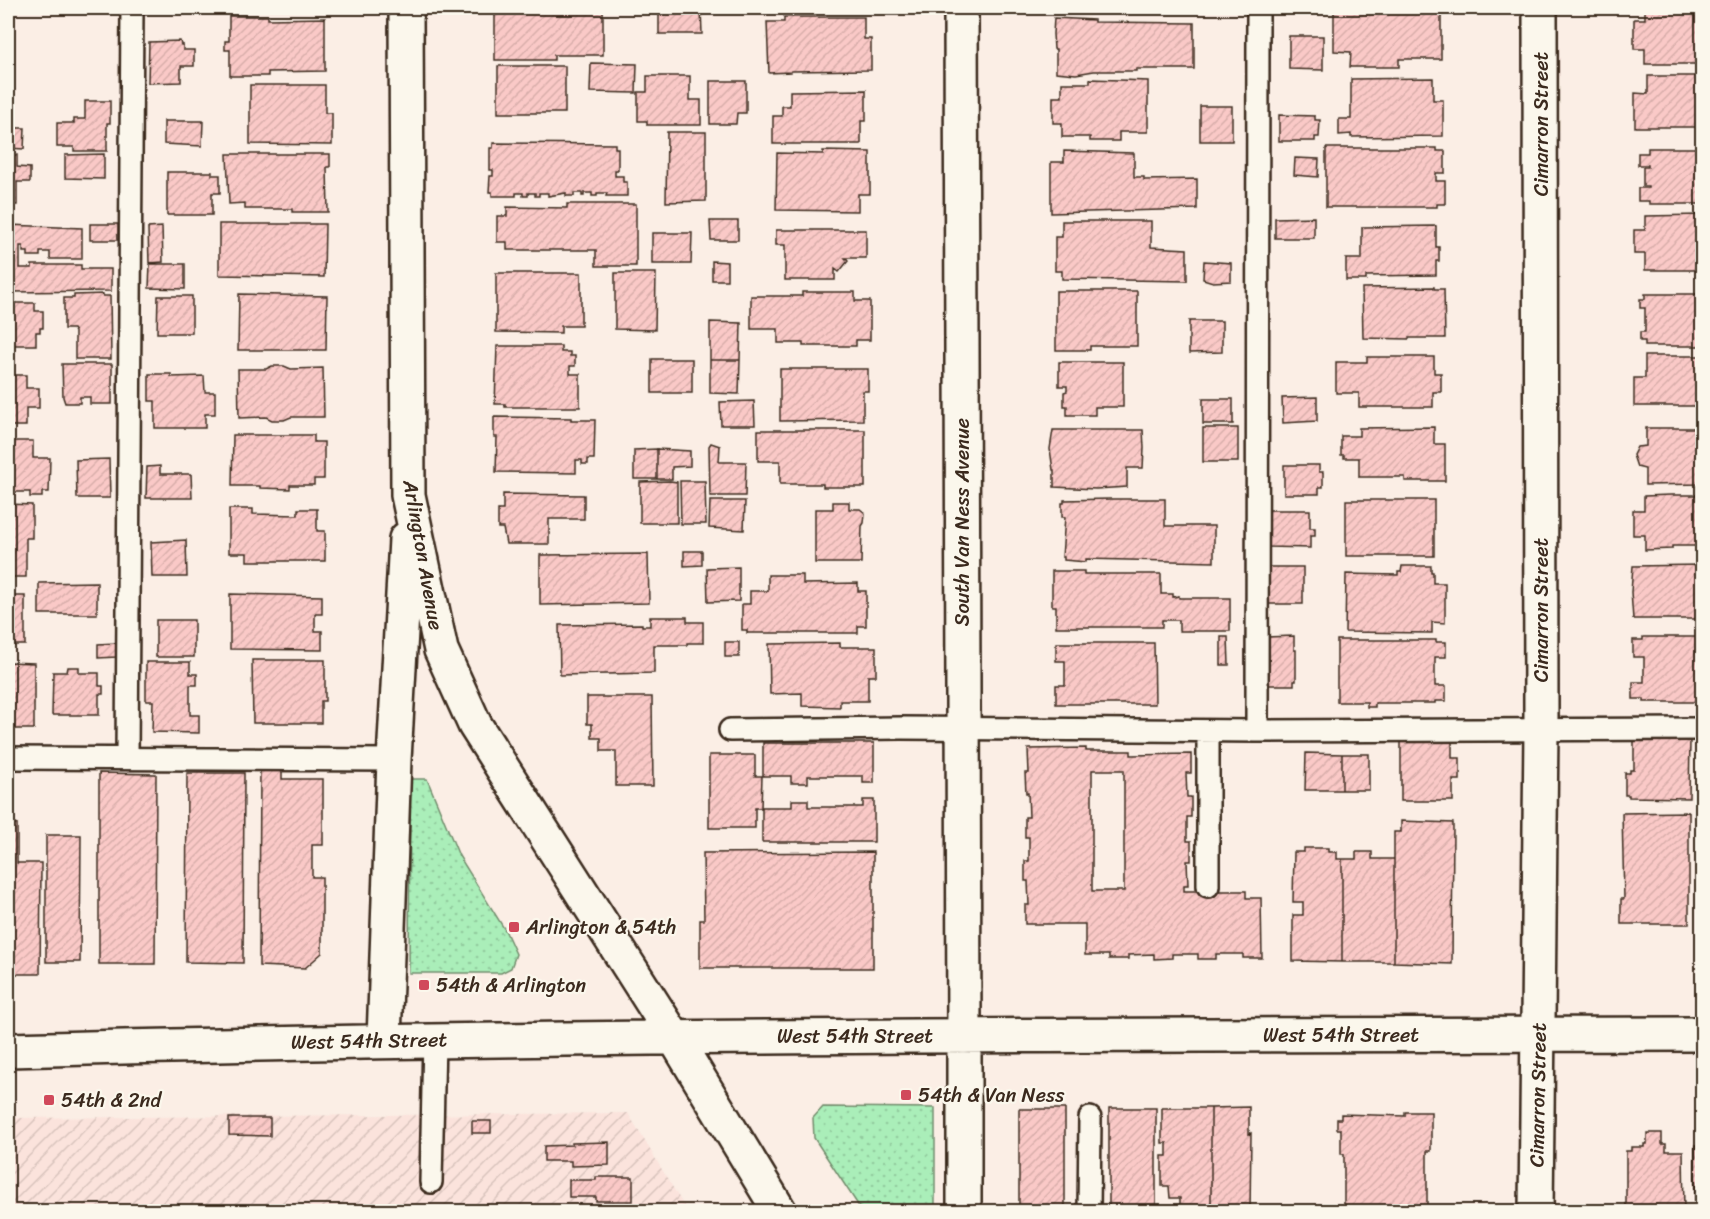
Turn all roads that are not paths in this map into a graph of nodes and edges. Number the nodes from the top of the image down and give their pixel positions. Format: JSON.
{"nodes":[{"id":1,"x":132,"y":8,"type":"edge"},
{"id":2,"x":406,"y":8,"type":"edge"},
{"id":3,"x":961,"y":8,"type":"edge"},
{"id":4,"x":1258,"y":8,"type":"edge"},
{"id":5,"x":1540,"y":8,"type":"edge"},
{"id":6,"x":408,"y":495,"type":"junction"},
{"id":7,"x":963,"y":729,"type":"junction"},
{"id":8,"x":1541,"y":729,"type":"junction"},
{"id":9,"x":1702,"y":729,"type":"edge"},
{"id":10,"x":730,"y":730,"type":"dead end"},
{"id":11,"x":1208,"y":731,"type":"junction"},
{"id":12,"x":1257,"y":731,"type":"junction"},
{"id":13,"x":8,"y":758,"type":"edge"},
{"id":14,"x":127,"y":758,"type":"junction"},
{"id":15,"x":394,"y":760,"type":"junction"},
{"id":16,"x":1208,"y":885,"type":"dead end"},
{"id":17,"x":1539,"y":1034,"type":"junction"},
{"id":18,"x":1702,"y":1034,"type":"edge"},
{"id":19,"x":964,"y":1036,"type":"junction"},
{"id":20,"x":674,"y":1037,"type":"junction"},
{"id":21,"x":434,"y":1039,"type":"junction"},
{"id":22,"x":384,"y":1040,"type":"junction"},
{"id":23,"x":8,"y":1050,"type":"edge"},
{"id":24,"x":1090,"y":1118,"type":"dead end"},
{"id":25,"x":431,"y":1182,"type":"dead end"},
{"id":26,"x":780,"y":1212,"type":"edge"},
{"id":27,"x":964,"y":1212,"type":"edge"},
{"id":28,"x":1089,"y":1212,"type":"edge"},
{"id":29,"x":1536,"y":1212,"type":"edge"}],
"edges":[{"from":1,"to":14,"type":"lane"},
{"from":2,"to":6,"type":"street","name":"Arlington Avenue"},
{"from":3,"to":7,"type":"street","name":"South Van Ness Avenue"},
{"from":4,"to":12,"type":"lane"},
{"from":5,"to":8,"type":"street","name":"Cimarron Street"},
{"from":6,"to":15,"type":"street"},
{"from":6,"to":20,"type":"street","name":"Arlington Avenue"},
{"from":7,"to":10,"type":"lane"},
{"from":7,"to":11,"type":"lane"},
{"from":7,"to":19,"type":"street","name":"South Van Ness Avenue"},
{"from":8,"to":9,"type":"lane"},
{"from":8,"to":12,"type":"lane"},
{"from":8,"to":17,"type":"street","name":"Cimarron Street"},
{"from":11,"to":12,"type":"lane"},
{"from":11,"to":16,"type":"lane"},
{"from":13,"to":14,"type":"lane"},
{"from":14,"to":15,"type":"lane"},
{"from":15,"to":22,"type":"street"},
{"from":17,"to":18,"type":"street","name":"West 54th Street"},
{"from":17,"to":19,"type":"street","name":"West 54th Street"},
{"from":17,"to":29,"type":"street","name":"Cimarron Street"},
{"from":19,"to":20,"type":"street","name":"West 54th Street"},
{"from":19,"to":27,"type":"street","name":"South Van Ness Avenue"},
{"from":20,"to":21,"type":"street","name":"West 54th Street"},
{"from":20,"to":26,"type":"street"},
{"from":21,"to":22,"type":"street","name":"West 54th Street"},
{"from":21,"to":25,"type":"lane"},
{"from":22,"to":23,"type":"street","name":"West 54th Street"},
{"from":24,"to":28,"type":"lane"}]}
